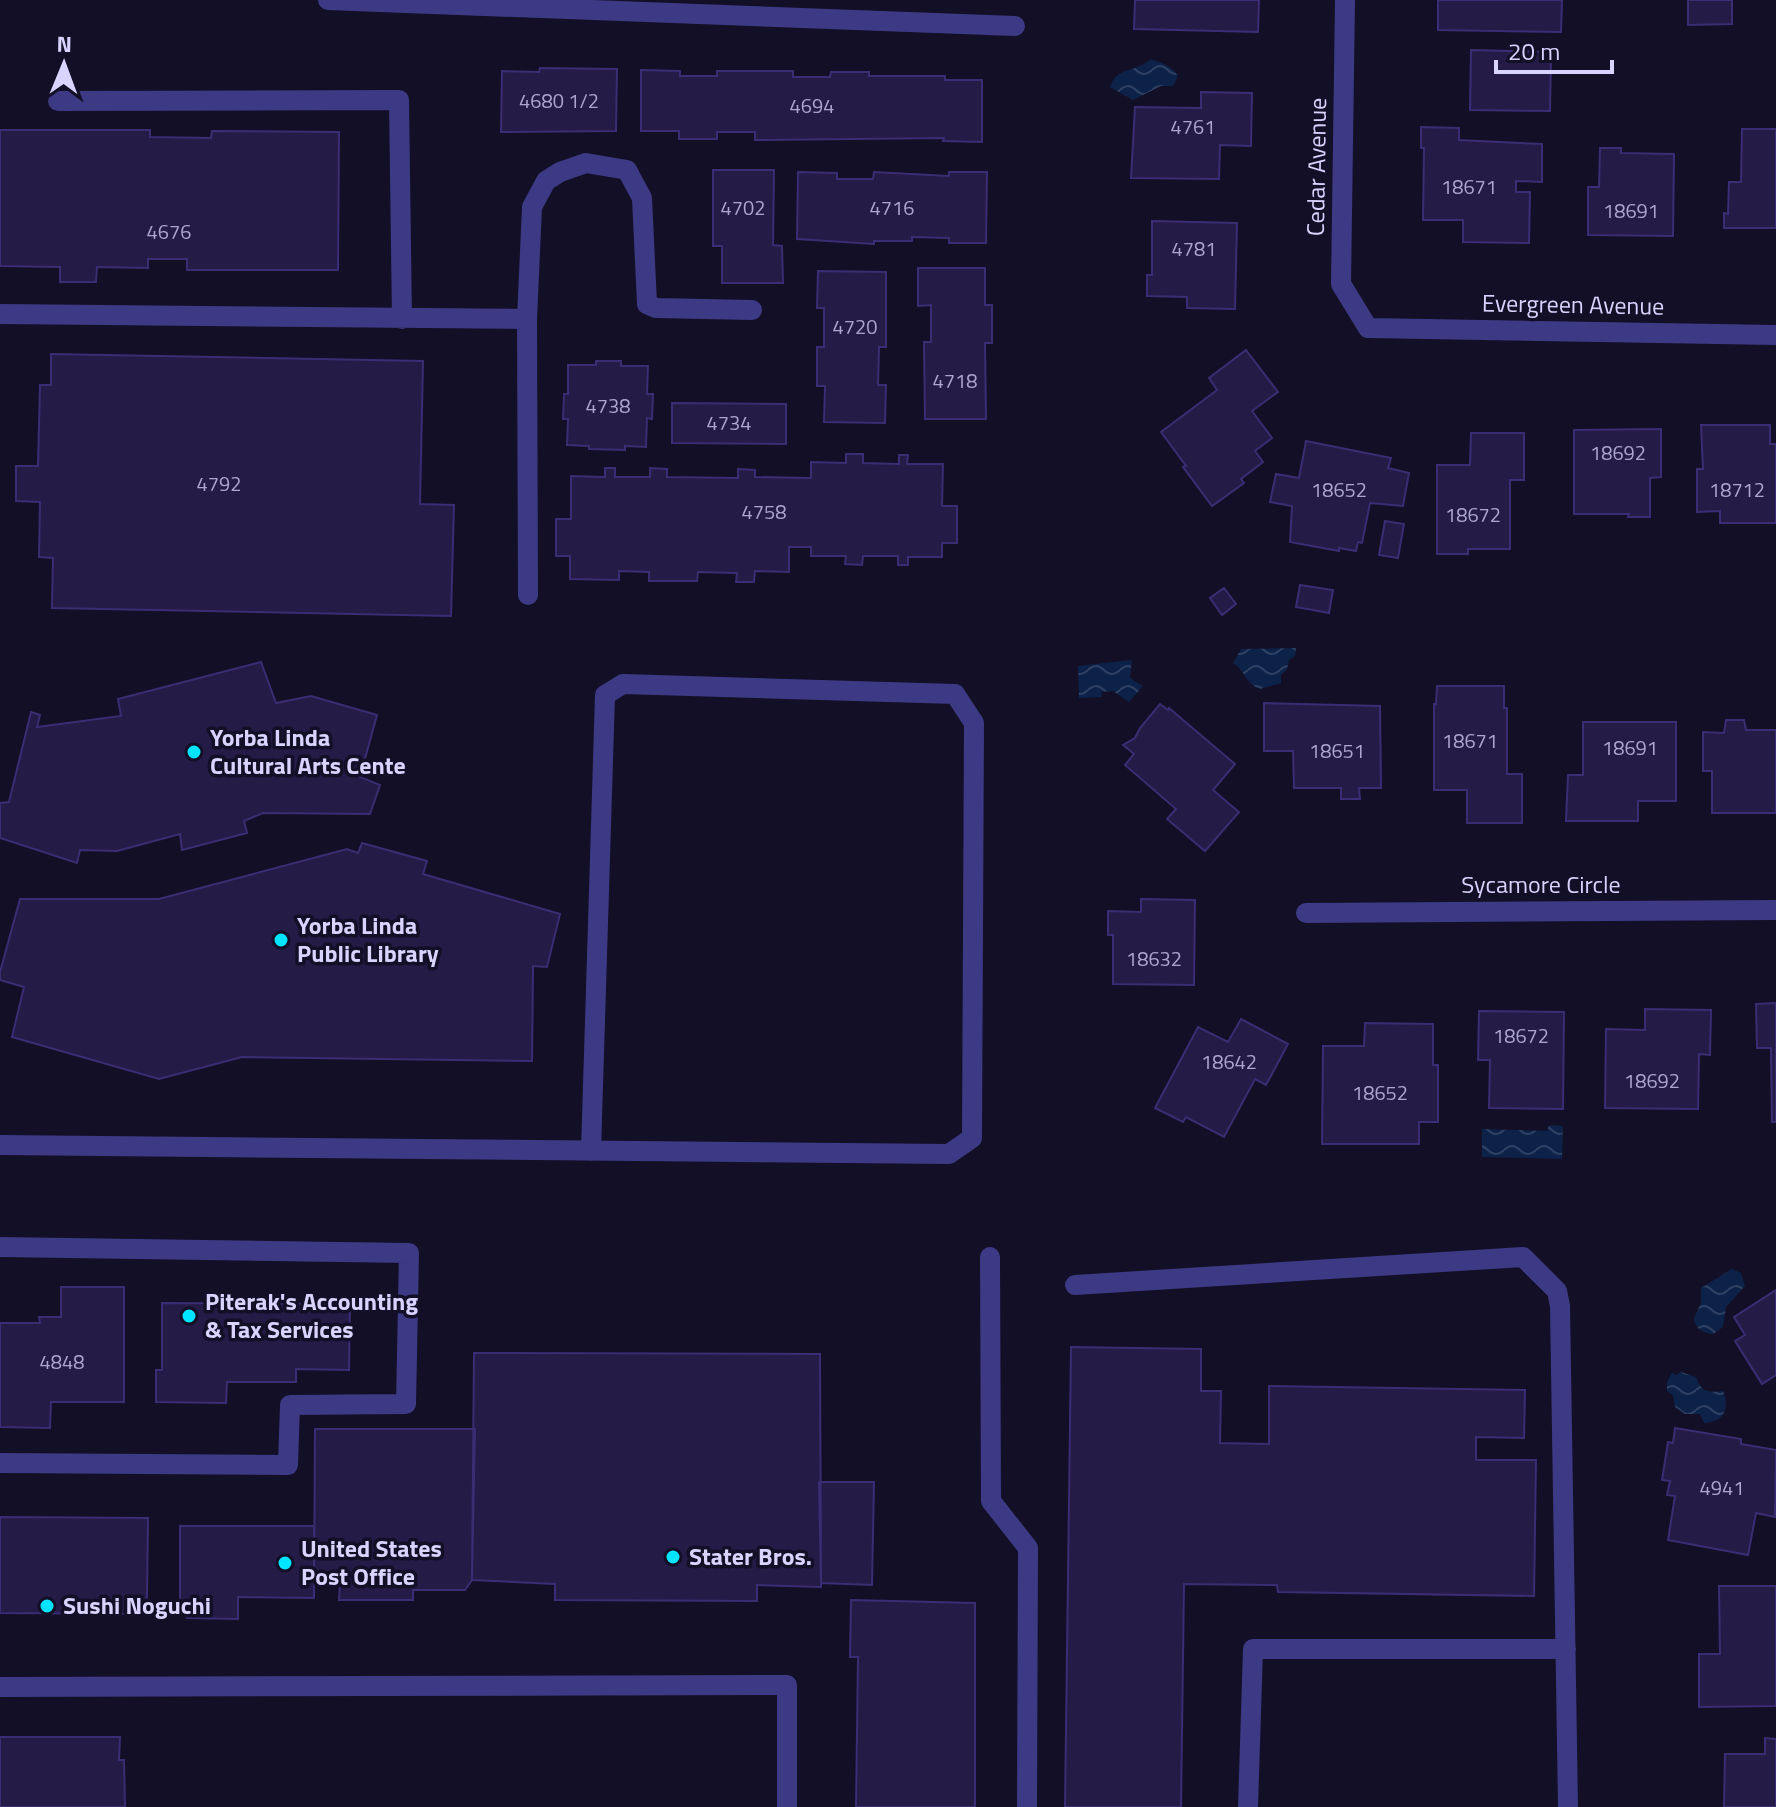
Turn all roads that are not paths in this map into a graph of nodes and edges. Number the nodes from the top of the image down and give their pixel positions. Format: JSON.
{"nodes":[{"id":1,"x":328,"y":0,"type":"edge"},
{"id":2,"x":349,"y":0,"type":"edge"},
{"id":3,"x":1345,"y":0,"type":"edge"},
{"id":4,"x":1015,"y":26,"type":"dead end"},
{"id":5,"x":58,"y":101,"type":"dead end"},
{"id":6,"x":752,"y":310,"type":"dead end"},
{"id":7,"x":0,"y":314,"type":"edge"},
{"id":8,"x":402,"y":319,"type":"junction"},
{"id":9,"x":527,"y":319,"type":"junction"},
{"id":10,"x":1368,"y":328,"type":"joint"},
{"id":11,"x":1776,"y":335,"type":"edge"},
{"id":12,"x":528,"y":595,"type":"dead end"},
{"id":13,"x":1776,"y":910,"type":"edge"},
{"id":14,"x":1306,"y":913,"type":"dead end"},
{"id":15,"x":0,"y":1145,"type":"edge"},
{"id":16,"x":591,"y":1151,"type":"junction"},
{"id":17,"x":0,"y":1247,"type":"edge"},
{"id":18,"x":990,"y":1257,"type":"dead end"},
{"id":19,"x":1075,"y":1285,"type":"dead end"},
{"id":20,"x":0,"y":1463,"type":"edge"},
{"id":21,"x":1566,"y":1649,"type":"junction"},
{"id":22,"x":0,"y":1687,"type":"edge"},
{"id":23,"x":787,"y":1807,"type":"edge"},
{"id":24,"x":1027,"y":1807,"type":"edge"},
{"id":25,"x":1248,"y":1807,"type":"edge"},
{"id":26,"x":1568,"y":1807,"type":"edge"}],
"edges":[{"from":1,"to":2,"type":"street"},
{"from":2,"to":4,"type":"street"},
{"from":3,"to":10,"type":"street","name":"Cedar Avenue"},
{"from":5,"to":8,"type":"street"},
{"from":6,"to":9,"type":"street"},
{"from":7,"to":8,"type":"street"},
{"from":8,"to":9,"type":"street"},
{"from":9,"to":12,"type":"street"},
{"from":10,"to":11,"type":"street","name":"Evergreen Avenue"},
{"from":13,"to":14,"type":"street","name":"Sycamore Circle"},
{"from":15,"to":16,"type":"street"},
{"from":16,"to":16,"type":"street"},
{"from":17,"to":20,"type":"street"},
{"from":18,"to":24,"type":"street"},
{"from":19,"to":21,"type":"street"},
{"from":21,"to":25,"type":"street"},
{"from":21,"to":26,"type":"street"},
{"from":22,"to":23,"type":"street"}]}
